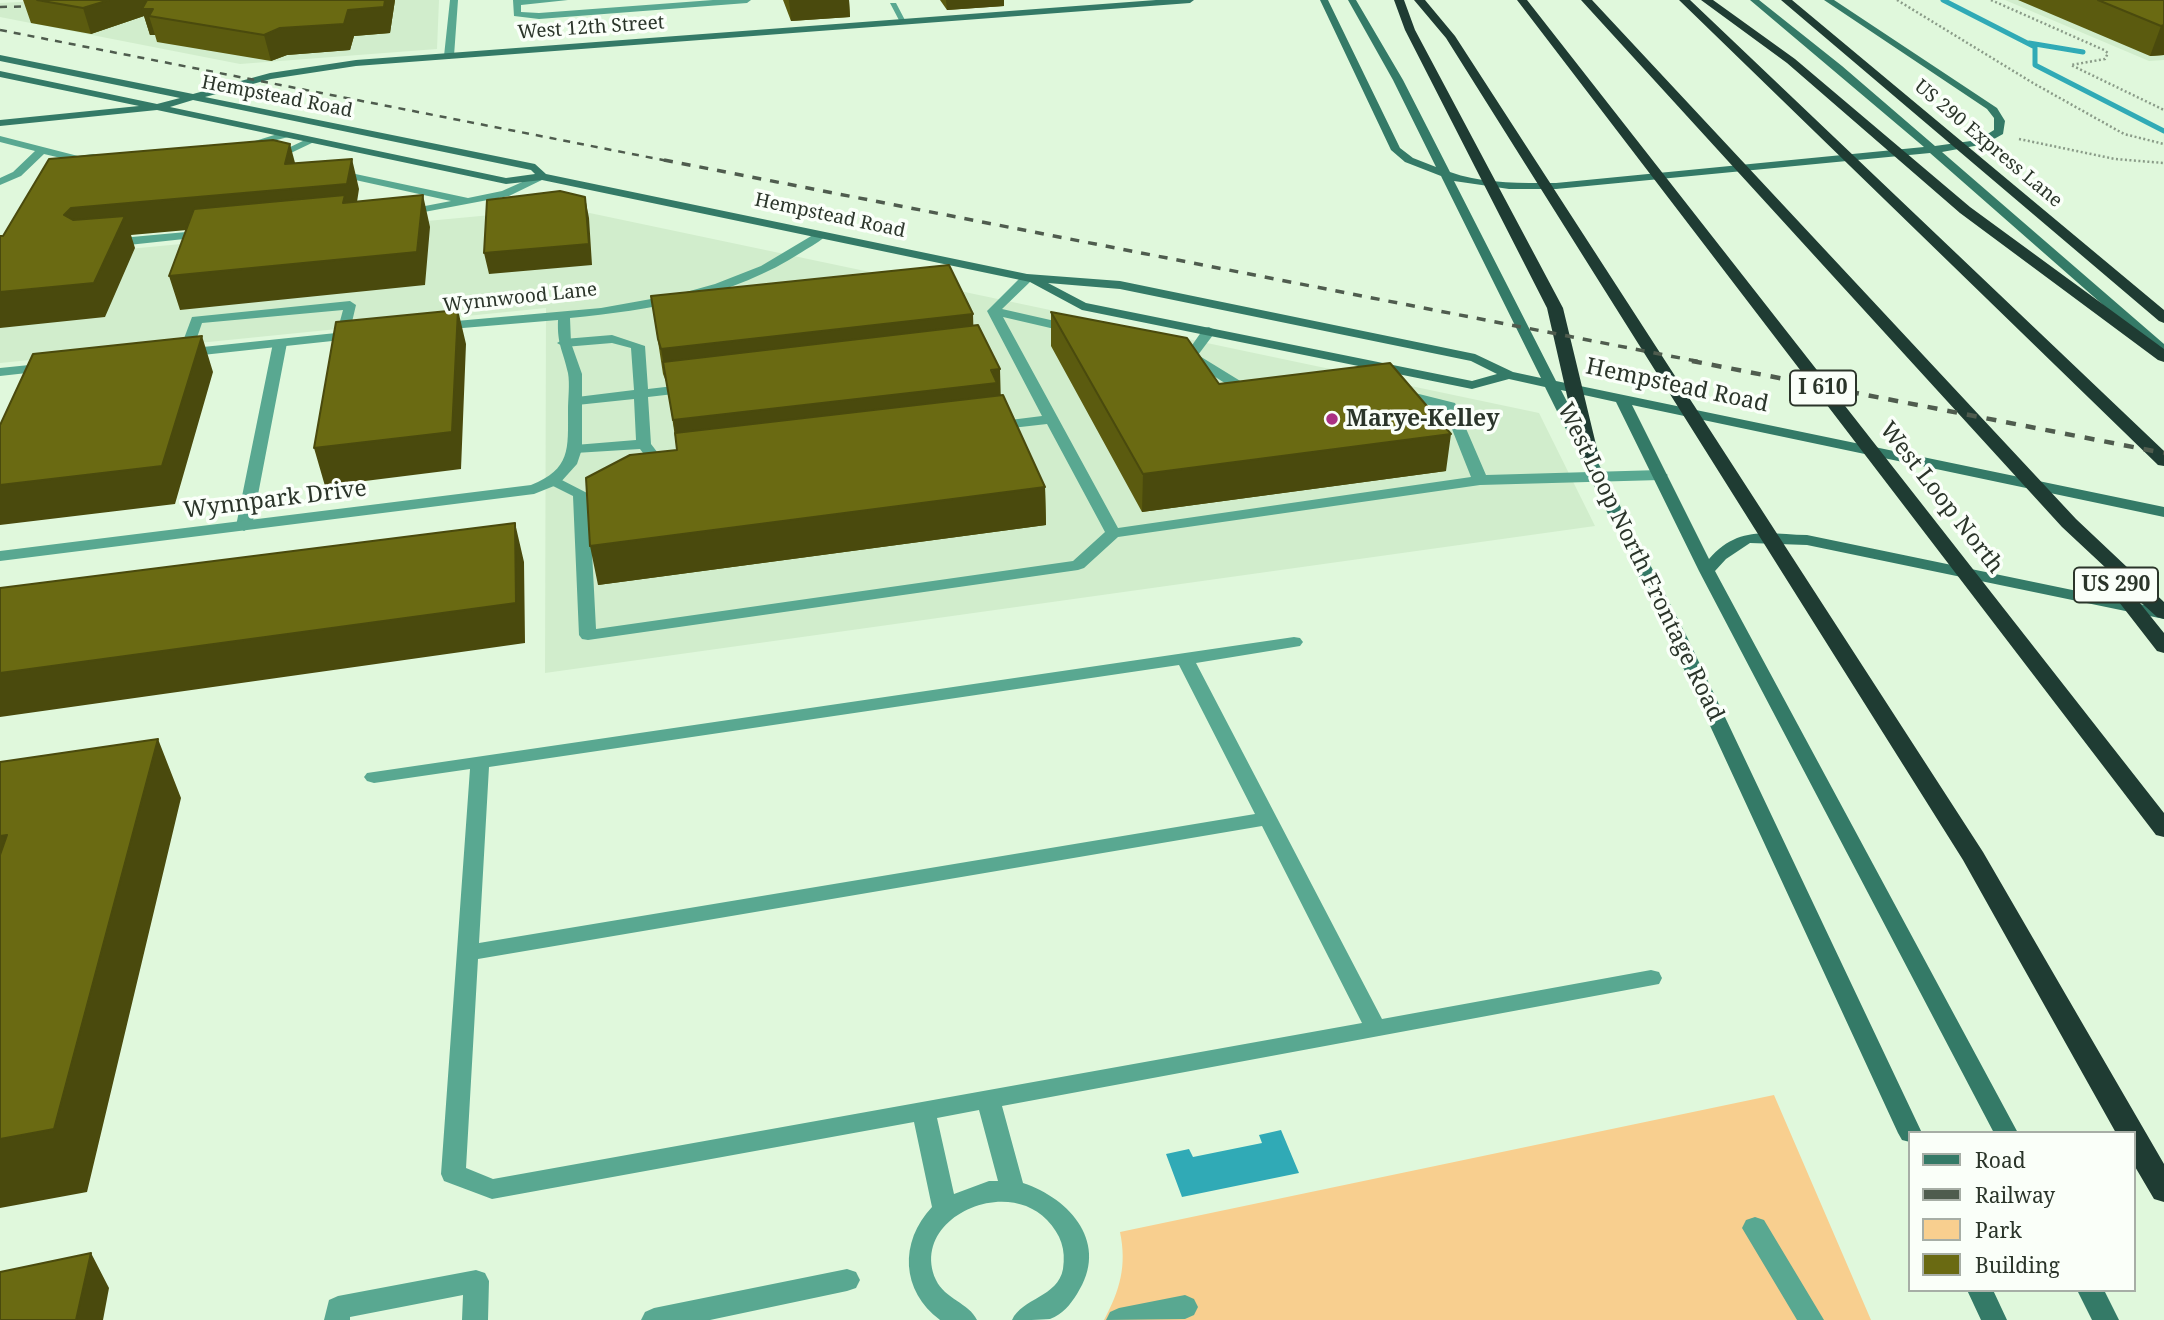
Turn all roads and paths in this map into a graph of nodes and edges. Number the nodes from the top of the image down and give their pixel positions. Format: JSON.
{"nodes":[{"id":1,"x":454,"y":0,"type":"edge"},
{"id":2,"x":565,"y":0,"type":"edge"},
{"id":3,"x":747,"y":0,"type":"edge"},
{"id":4,"x":1190,"y":0,"type":"edge"},
{"id":5,"x":1324,"y":0,"type":"edge"},
{"id":6,"x":1352,"y":0,"type":"edge"},
{"id":7,"x":1399,"y":0,"type":"edge"},
{"id":8,"x":1419,"y":0,"type":"edge"},
{"id":9,"x":1522,"y":0,"type":"edge"},
{"id":10,"x":1586,"y":0,"type":"edge"},
{"id":11,"x":1684,"y":0,"type":"edge"},
{"id":12,"x":1706,"y":0,"type":"edge"},
{"id":13,"x":1754,"y":0,"type":"edge"},
{"id":14,"x":1786,"y":0,"type":"edge"},
{"id":15,"x":1828,"y":0,"type":"edge"},
{"id":16,"x":1897,"y":0,"type":"edge"},
{"id":17,"x":1991,"y":0,"type":"edge"},
{"id":18,"x":517,"y":2,"type":"edge"},
{"id":19,"x":893,"y":5,"type":"dead end"},
{"id":20,"x":904,"y":22,"type":"junction"},
{"id":21,"x":449,"y":56,"type":"junction"},
{"id":22,"x":0,"y":58,"type":"edge"},
{"id":23,"x":0,"y":74,"type":"edge"},
{"id":24,"x":190,"y":99,"type":"junction"},
{"id":25,"x":154,"y":108,"type":"junction"},
{"id":26,"x":2164,"y":110,"type":"edge"},
{"id":27,"x":0,"y":123,"type":"edge"},
{"id":28,"x":284,"y":135,"type":"junction"},
{"id":29,"x":0,"y":139,"type":"edge"},
{"id":30,"x":2019,"y":139,"type":"dead end"},
{"id":31,"x":311,"y":141,"type":"junction"},
{"id":32,"x":2164,"y":144,"type":"edge"},
{"id":33,"x":235,"y":146,"type":"edge"},
{"id":34,"x":42,"y":150,"type":"junction"},
{"id":35,"x":104,"y":157,"type":"edge"},
{"id":36,"x":270,"y":159,"type":"junction"},
{"id":37,"x":257,"y":160,"type":"edge"},
{"id":38,"x":2164,"y":163,"type":"edge"},
{"id":39,"x":297,"y":165,"type":"edge"},
{"id":40,"x":323,"y":170,"type":"edge"},
{"id":41,"x":542,"y":177,"type":"junction"},
{"id":42,"x":0,"y":182,"type":"edge"},
{"id":43,"x":468,"y":201,"type":"junction"},
{"id":44,"x":391,"y":215,"type":"edge"},
{"id":45,"x":222,"y":233,"type":"edge"},
{"id":46,"x":822,"y":234,"type":"junction"},
{"id":47,"x":98,"y":244,"type":"edge"},
{"id":48,"x":951,"y":261,"type":"junction"},
{"id":49,"x":934,"y":273,"type":"edge"},
{"id":50,"x":1027,"y":278,"type":"junction"},
{"id":51,"x":716,"y":288,"type":"junction"},
{"id":52,"x":735,"y":299,"type":"edge"},
{"id":53,"x":993,"y":311,"type":"junction"},
{"id":54,"x":564,"y":314,"type":"junction"},
{"id":55,"x":2164,"y":318,"type":"edge"},
{"id":56,"x":422,"y":328,"type":"edge"},
{"id":57,"x":1209,"y":331,"type":"junction"},
{"id":58,"x":1085,"y":332,"type":"edge"},
{"id":59,"x":369,"y":333,"type":"edge"},
{"id":60,"x":343,"y":336,"type":"junction"},
{"id":61,"x":280,"y":343,"type":"junction"},
{"id":62,"x":564,"y":343,"type":"junction"},
{"id":63,"x":2164,"y":351,"type":"edge"},
{"id":64,"x":2164,"y":358,"type":"edge"},
{"id":65,"x":1370,"y":363,"type":"junction"},
{"id":66,"x":64,"y":365,"type":"edge"},
{"id":67,"x":0,"y":372,"type":"edge"},
{"id":68,"x":1509,"y":375,"type":"junction"},
{"id":69,"x":1357,"y":376,"type":"edge"},
{"id":70,"x":711,"y":386,"type":"edge"},
{"id":71,"x":1388,"y":391,"type":"edge"},
{"id":72,"x":1263,"y":392,"type":"edge"},
{"id":73,"x":642,"y":394,"type":"junction"},
{"id":74,"x":1621,"y":397,"type":"junction"},
{"id":75,"x":577,"y":401,"type":"junction"},
{"id":76,"x":1049,"y":419,"type":"junction"},
{"id":77,"x":980,"y":428,"type":"edge"},
{"id":78,"x":644,"y":444,"type":"junction"},
{"id":79,"x":575,"y":449,"type":"junction"},
{"id":80,"x":1590,"y":457,"type":"junction"},
{"id":81,"x":2164,"y":461,"type":"edge"},
{"id":82,"x":688,"y":463,"type":"edge"},
{"id":83,"x":1660,"y":475,"type":"junction"},
{"id":84,"x":1480,"y":480,"type":"junction"},
{"id":85,"x":554,"y":481,"type":"junction"},
{"id":86,"x":2164,"y":512,"type":"edge"},
{"id":87,"x":2068,"y":523,"type":"junction"},
{"id":88,"x":244,"y":526,"type":"junction"},
{"id":89,"x":1112,"y":533,"type":"junction"},
{"id":90,"x":0,"y":556,"type":"edge"},
{"id":91,"x":1707,"y":571,"type":"junction"},
{"id":92,"x":2164,"y":613,"type":"edge"},
{"id":93,"x":1294,"y":642,"type":"dead end"},
{"id":94,"x":2164,"y":647,"type":"edge"},
{"id":95,"x":1185,"y":659,"type":"junction"},
{"id":96,"x":480,"y":762,"type":"junction"},
{"id":97,"x":374,"y":778,"type":"dead end"},
{"id":98,"x":1267,"y":819,"type":"junction"},
{"id":99,"x":2164,"y":829,"type":"edge"},
{"id":100,"x":467,"y":953,"type":"junction"},
{"id":101,"x":1651,"y":978,"type":"dead end"},
{"id":102,"x":1376,"y":1029,"type":"junction"},
{"id":103,"x":988,"y":1099,"type":"junction"},
{"id":104,"x":924,"y":1111,"type":"junction"},
{"id":105,"x":1909,"y":1131,"type":"edge"},
{"id":106,"x":2005,"y":1131,"type":"edge"},
{"id":107,"x":2130,"y":1131,"type":"edge"},
{"id":108,"x":2136,"y":1141,"type":"edge"},
{"id":109,"x":2164,"y":1190,"type":"edge"},
{"id":110,"x":1013,"y":1191,"type":"junction"},
{"id":111,"x":945,"y":1210,"type":"junction"},
{"id":112,"x":1755,"y":1228,"type":"dead end"},
{"id":113,"x":847,"y":1280,"type":"dead end"},
{"id":114,"x":1981,"y":1292,"type":"edge"},
{"id":115,"x":2091,"y":1292,"type":"edge"},
{"id":116,"x":1185,"y":1307,"type":"dead end"},
{"id":117,"x":337,"y":1320,"type":"edge"},
{"id":118,"x":475,"y":1320,"type":"edge"},
{"id":119,"x":654,"y":1320,"type":"edge"},
{"id":120,"x":964,"y":1320,"type":"edge"},
{"id":121,"x":1025,"y":1320,"type":"edge"},
{"id":122,"x":1119,"y":1320,"type":"edge"},
{"id":123,"x":1811,"y":1320,"type":"edge"},
{"id":124,"x":1994,"y":1320,"type":"edge"},
{"id":125,"x":2106,"y":1320,"type":"edge"}],
"edges":[{"from":1,"to":21,"type":"street"},
{"from":2,"to":18,"type":"street"},
{"from":3,"to":18,"type":"street"},
{"from":4,"to":20,"type":"main road","name":"West 12th Street"},
{"from":5,"to":15,"type":"main road"},
{"from":6,"to":80,"type":"main road","name":"West Loop North Frontage Road"},
{"from":7,"to":80,"type":"highway"},
{"from":8,"to":107,"type":"highway"},
{"from":9,"to":99,"type":"highway","name":"West Loop North","number":"I 610"},
{"from":10,"to":87,"type":"highway"},
{"from":11,"to":81,"type":"highway"},
{"from":12,"to":64,"type":"highway"},
{"from":13,"to":63,"type":"main road"},
{"from":14,"to":55,"type":"highway","name":"US 290 Express Lane"},
{"from":16,"to":32,"type":"path"},
{"from":17,"to":26,"type":"path"},
{"from":19,"to":20,"type":"street"},
{"from":20,"to":21,"type":"main road","name":"West 12th Street"},
{"from":21,"to":24,"type":"main road","name":"West 12th Street"},
{"from":22,"to":24,"type":"main road","name":"Hempstead Road"},
{"from":23,"to":25,"type":"main road","name":"Hempstead Road"},
{"from":24,"to":25,"type":"main road","name":"West 12th Street"},
{"from":24,"to":41,"type":"main road","name":"Hempstead Road"},
{"from":25,"to":27,"type":"main road","name":"West 12th Street"},
{"from":25,"to":28,"type":"main road","name":"Hempstead Road"},
{"from":28,"to":31,"type":"main road","name":"Hempstead Road"},
{"from":28,"to":33,"type":"street"},
{"from":29,"to":34,"type":"street"},
{"from":30,"to":38,"type":"path"},
{"from":31,"to":36,"type":"street"},
{"from":31,"to":41,"type":"main road","name":"Hempstead Road"},
{"from":34,"to":35,"type":"street"},
{"from":34,"to":42,"type":"street"},
{"from":36,"to":37,"type":"street"},
{"from":36,"to":39,"type":"street"},
{"from":40,"to":43,"type":"street"},
{"from":41,"to":43,"type":"street"},
{"from":41,"to":46,"type":"main road","name":"Hempstead Road"},
{"from":43,"to":44,"type":"street"},
{"from":45,"to":47,"type":"street"},
{"from":46,"to":48,"type":"main road","name":"Hempstead Road"},
{"from":46,"to":51,"type":"street","name":"Wynnwood Lane"},
{"from":48,"to":49,"type":"street"},
{"from":48,"to":50,"type":"main road","name":"Hempstead Road"},
{"from":50,"to":53,"type":"street"},
{"from":50,"to":57,"type":"main road","name":"Hempstead Road"},
{"from":50,"to":68,"type":"main road","name":"Hempstead Road"},
{"from":51,"to":52,"type":"street"},
{"from":51,"to":54,"type":"street","name":"Wynnwood Lane"},
{"from":53,"to":58,"type":"street"},
{"from":53,"to":76,"type":"street"},
{"from":54,"to":56,"type":"street","name":"Wynnwood Lane"},
{"from":54,"to":62,"type":"street"},
{"from":57,"to":65,"type":"main road","name":"Hempstead Road"},
{"from":57,"to":72,"type":"street"},
{"from":59,"to":60,"type":"street"},
{"from":60,"to":61,"type":"street"},
{"from":60,"to":61,"type":"street"},
{"from":61,"to":88,"type":"street"},
{"from":62,"to":73,"type":"street"},
{"from":62,"to":75,"type":"street"},
{"from":65,"to":68,"type":"main road","name":"Hempstead Road"},
{"from":65,"to":69,"type":"street"},
{"from":66,"to":67,"type":"street"},
{"from":68,"to":74,"type":"main road","name":"Hempstead Road"},
{"from":70,"to":73,"type":"street"},
{"from":71,"to":84,"type":"street"},
{"from":73,"to":75,"type":"street"},
{"from":73,"to":78,"type":"street"},
{"from":74,"to":83,"type":"main road"},
{"from":74,"to":86,"type":"main road","name":"Hempstead Road"},
{"from":75,"to":79,"type":"street"},
{"from":76,"to":77,"type":"street"},
{"from":76,"to":89,"type":"street"},
{"from":78,"to":79,"type":"street"},
{"from":78,"to":82,"type":"street"},
{"from":79,"to":85,"type":"street"},
{"from":80,"to":105,"type":"main road","name":"West Loop North Frontage Road"},
{"from":83,"to":84,"type":"street"},
{"from":83,"to":91,"type":"main road"},
{"from":84,"to":89,"type":"street"},
{"from":85,"to":88,"type":"street","name":"Wynnpark Drive"},
{"from":85,"to":89,"type":"street"},
{"from":87,"to":92,"type":"highway"},
{"from":87,"to":94,"type":"highway","number":"US 290"},
{"from":88,"to":90,"type":"street","name":"Wynnpark Drive"},
{"from":91,"to":92,"type":"main road"},
{"from":91,"to":106,"type":"main road"},
{"from":93,"to":95,"type":"street"},
{"from":95,"to":96,"type":"street"},
{"from":95,"to":98,"type":"street"},
{"from":96,"to":97,"type":"street"},
{"from":96,"to":100,"type":"street"},
{"from":98,"to":100,"type":"street"},
{"from":98,"to":102,"type":"street"},
{"from":100,"to":104,"type":"street"},
{"from":101,"to":102,"type":"street"},
{"from":102,"to":103,"type":"street"},
{"from":103,"to":104,"type":"street"},
{"from":103,"to":110,"type":"street"},
{"from":104,"to":111,"type":"street"},
{"from":108,"to":109,"type":"highway"},
{"from":110,"to":111,"type":"street"},
{"from":110,"to":121,"type":"street"},
{"from":111,"to":120,"type":"street"},
{"from":112,"to":123,"type":"street"},
{"from":113,"to":119,"type":"street"},
{"from":114,"to":124,"type":"main road"},
{"from":115,"to":125,"type":"main road"},
{"from":116,"to":122,"type":"street"},
{"from":117,"to":118,"type":"street"}]}
